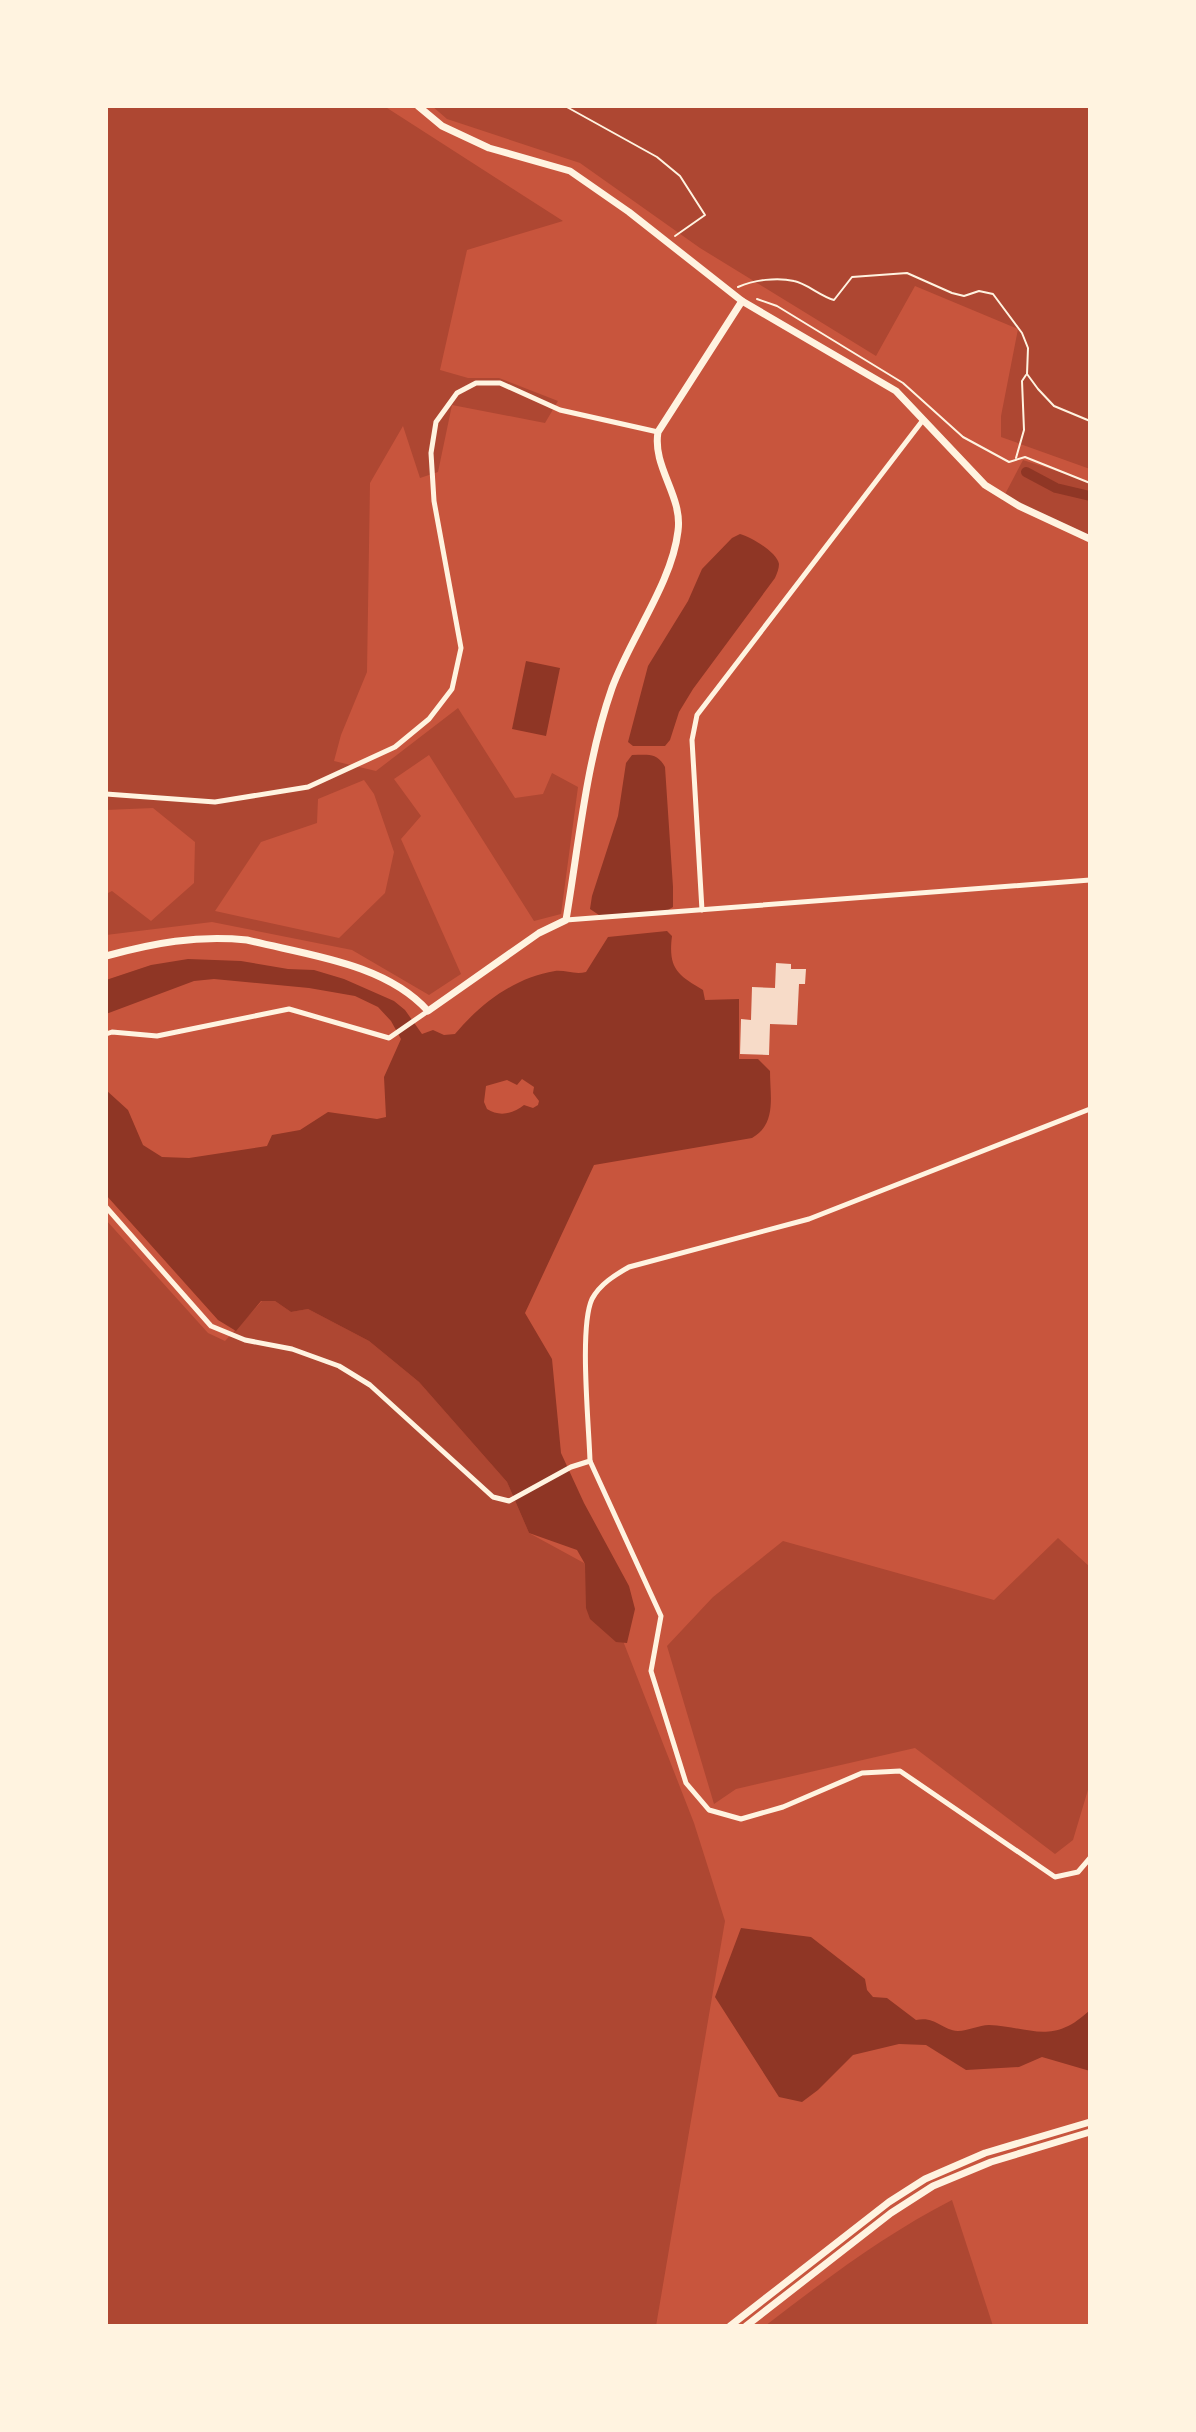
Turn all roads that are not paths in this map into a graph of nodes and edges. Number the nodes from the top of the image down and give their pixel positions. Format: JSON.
{"nodes":[{"id":1,"x":418,"y":106,"type":"edge"},
{"id":2,"x":742,"y":301,"type":"junction"},
{"id":3,"x":924,"y":419,"type":"junction"},
{"id":4,"x":658,"y":432,"type":"junction"},
{"id":5,"x":1090,"y":539,"type":"edge"},
{"id":6,"x":106,"y":794,"type":"edge"},
{"id":7,"x":1090,"y":880,"type":"edge"},
{"id":8,"x":702,"y":910,"type":"junction"},
{"id":9,"x":566,"y":920,"type":"junction"},
{"id":10,"x":106,"y":956,"type":"edge"},
{"id":11,"x":428,"y":1011,"type":"junction"},
{"id":12,"x":106,"y":1034,"type":"edge"},
{"id":13,"x":1090,"y":1109,"type":"edge"},
{"id":14,"x":106,"y":1207,"type":"edge"},
{"id":15,"x":590,"y":1461,"type":"junction"},
{"id":16,"x":1090,"y":1858,"type":"edge"},
{"id":17,"x":1090,"y":2122,"type":"edge"},
{"id":18,"x":1090,"y":2132,"type":"edge"},
{"id":19,"x":730,"y":2326,"type":"edge"},
{"id":20,"x":746,"y":2326,"type":"edge"}],
"edges":[{"from":1,"to":2,"type":"street"},
{"from":2,"to":3,"type":"street"},
{"from":2,"to":4,"type":"street"},
{"from":3,"to":5,"type":"street"},
{"from":3,"to":8,"type":"street"},
{"from":4,"to":6,"type":"street"},
{"from":4,"to":9,"type":"street"},
{"from":7,"to":8,"type":"street"},
{"from":8,"to":9,"type":"street"},
{"from":9,"to":11,"type":"street"},
{"from":10,"to":11,"type":"street"},
{"from":11,"to":12,"type":"street"},
{"from":13,"to":15,"type":"street"},
{"from":14,"to":15,"type":"street"},
{"from":15,"to":16,"type":"street"},
{"from":17,"to":19,"type":"street"},
{"from":18,"to":20,"type":"street"}]}
